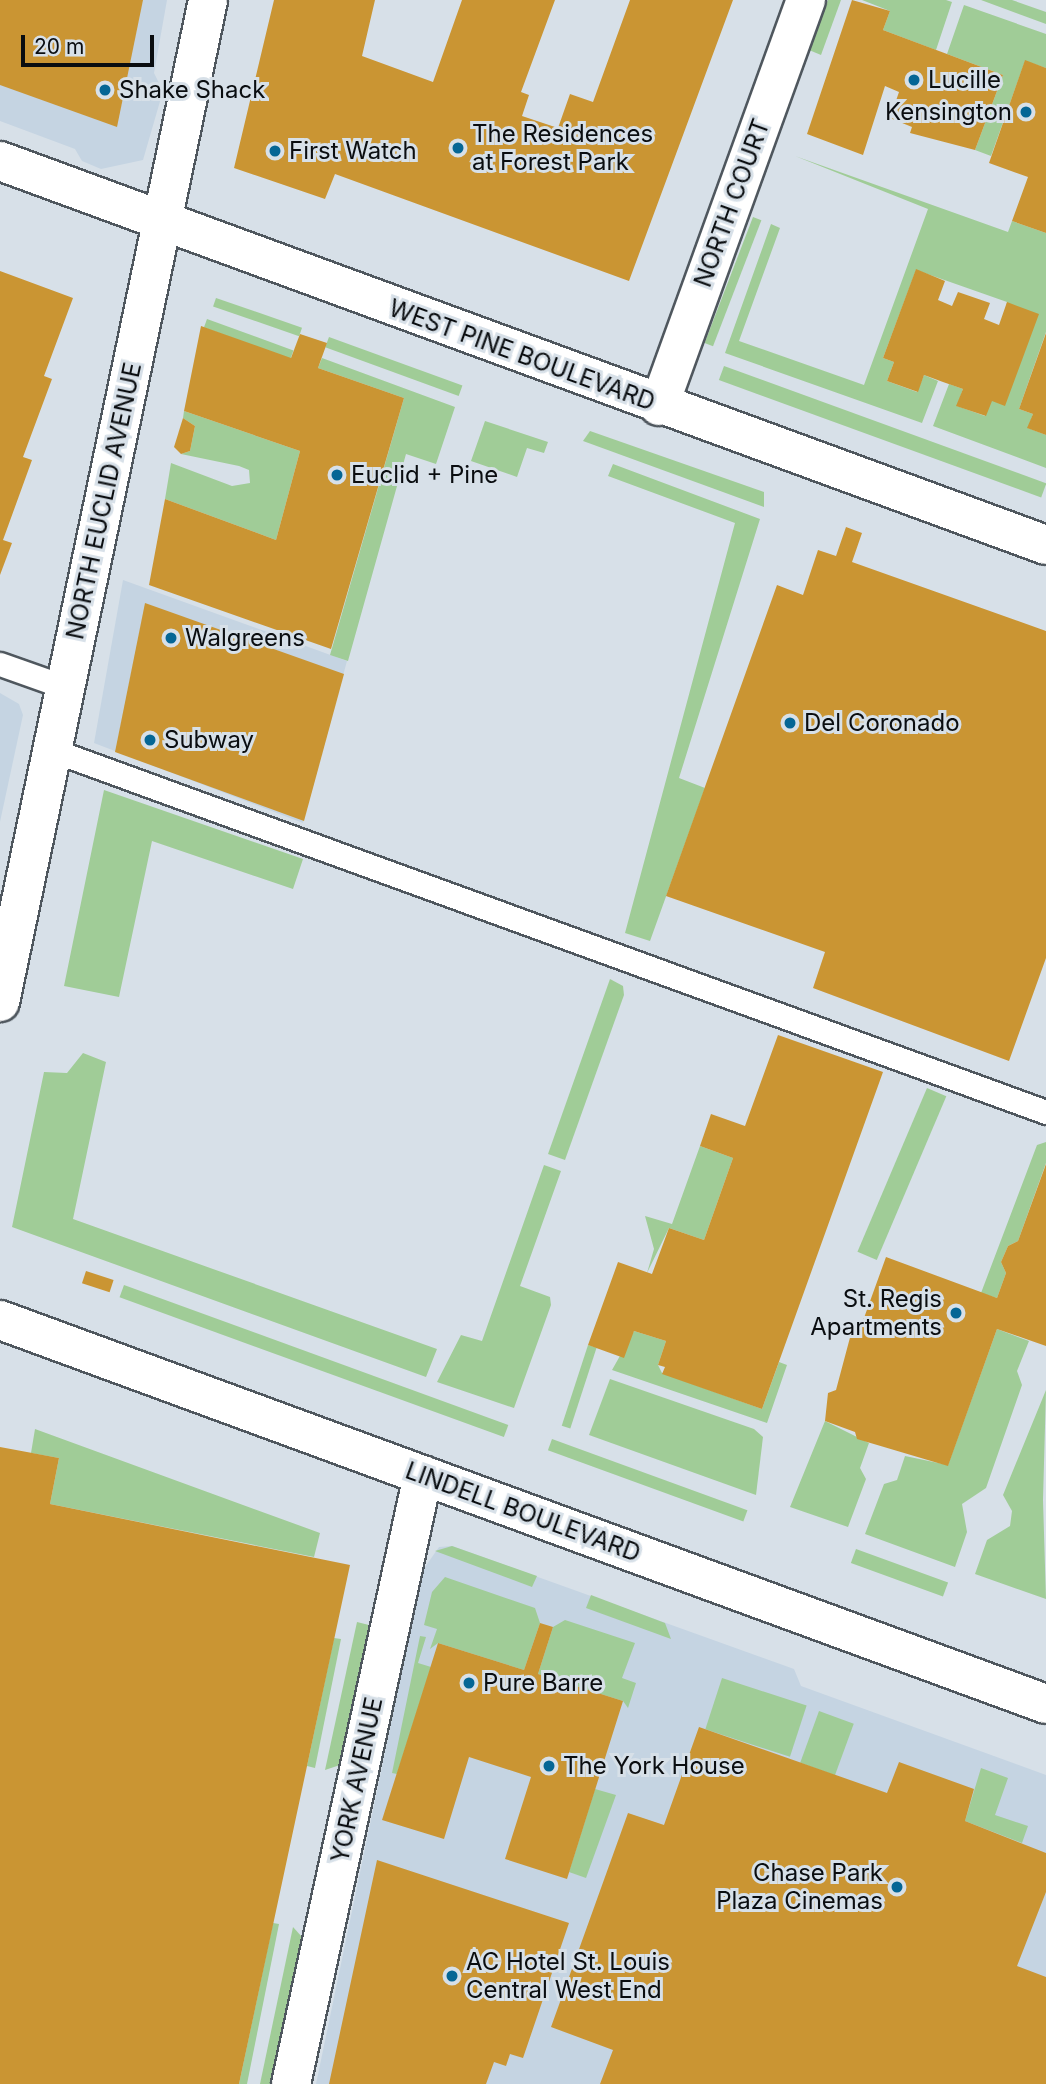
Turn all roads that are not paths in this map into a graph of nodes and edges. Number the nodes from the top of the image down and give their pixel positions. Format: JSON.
{"nodes":[{"id":1,"x":208,"y":0,"type":"edge"},
{"id":2,"x":806,"y":0,"type":"edge"},
{"id":3,"x":0,"y":161,"type":"edge"},
{"id":4,"x":162,"y":221,"type":"junction"},
{"id":5,"x":659,"y":406,"type":"junction"},
{"id":6,"x":1046,"y":545,"type":"edge"},
{"id":7,"x":0,"y":664,"type":"edge"},
{"id":8,"x":65,"y":687,"type":"junction"},
{"id":9,"x":52,"y":750,"type":"junction"},
{"id":10,"x":0,"y":1002,"type":"edge"},
{"id":11,"x":1046,"y":1112,"type":"edge"},
{"id":12,"x":0,"y":1320,"type":"edge"},
{"id":13,"x":423,"y":1475,"type":"junction"},
{"id":14,"x":1046,"y":1704,"type":"edge"},
{"id":15,"x":291,"y":2084,"type":"edge"}],
"edges":[{"from":1,"to":4,"type":"street","name":"NORTH EUCLID AVENUE"},
{"from":2,"to":5,"type":"street","name":"NORTH COURT"},
{"from":3,"to":4,"type":"street","name":"WEST PINE BOULEVARD"},
{"from":4,"to":5,"type":"street","name":"WEST PINE BOULEVARD"},
{"from":4,"to":8,"type":"street","name":"NORTH EUCLID AVENUE"},
{"from":5,"to":6,"type":"street","name":"WEST PINE BOULEVARD"},
{"from":7,"to":8,"type":"lane"},
{"from":8,"to":9,"type":"street","name":"NORTH EUCLID AVENUE"},
{"from":9,"to":10,"type":"street","name":"NORTH EUCLID AVENUE"},
{"from":9,"to":11,"type":"lane"},
{"from":12,"to":13,"type":"street","name":"LINDELL BOULEVARD"},
{"from":13,"to":14,"type":"street","name":"LINDELL BOULEVARD"},
{"from":13,"to":15,"type":"street","name":"YORK AVENUE"}]}
